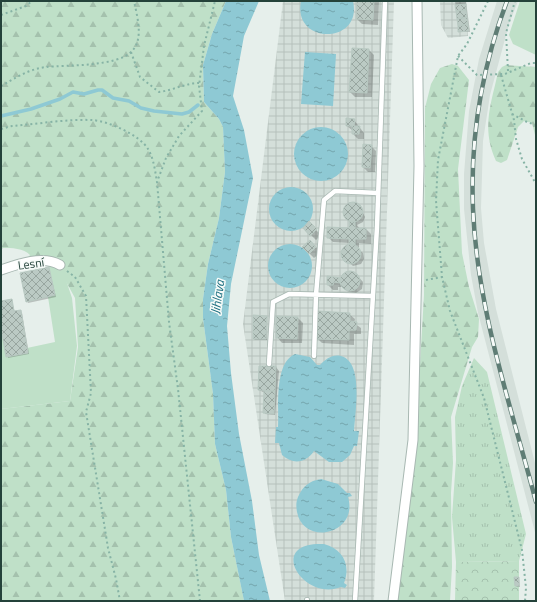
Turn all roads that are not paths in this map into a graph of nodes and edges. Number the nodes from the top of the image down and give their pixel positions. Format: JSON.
{"nodes":[{"id":1,"x":385,"y":1,"type":"edge"},
{"id":2,"x":416,"y":1,"type":"edge"},
{"id":3,"x":378,"y":193,"type":"junction"},
{"id":4,"x":60,"y":265,"type":"road end"},
{"id":5,"x":1,"y":270,"type":"edge"},
{"id":6,"x":316,"y":295,"type":"junction"},
{"id":7,"x":373,"y":296,"type":"junction"},
{"id":8,"x":314,"y":356,"type":"dead end"},
{"id":9,"x":269,"y":364,"type":"dead end"},
{"id":10,"x":355,"y":601,"type":"edge"},
{"id":11,"x":393,"y":601,"type":"edge"}],
"edges":[{"from":1,"to":3,"type":"lane"},
{"from":2,"to":11,"type":"street"},
{"from":3,"to":6,"type":"lane"},
{"from":3,"to":7,"type":"lane"},
{"from":4,"to":5,"type":"street","name":"Lesní"},
{"from":6,"to":7,"type":"lane"},
{"from":6,"to":8,"type":"lane"},
{"from":6,"to":9,"type":"lane"},
{"from":7,"to":10,"type":"lane"}]}
